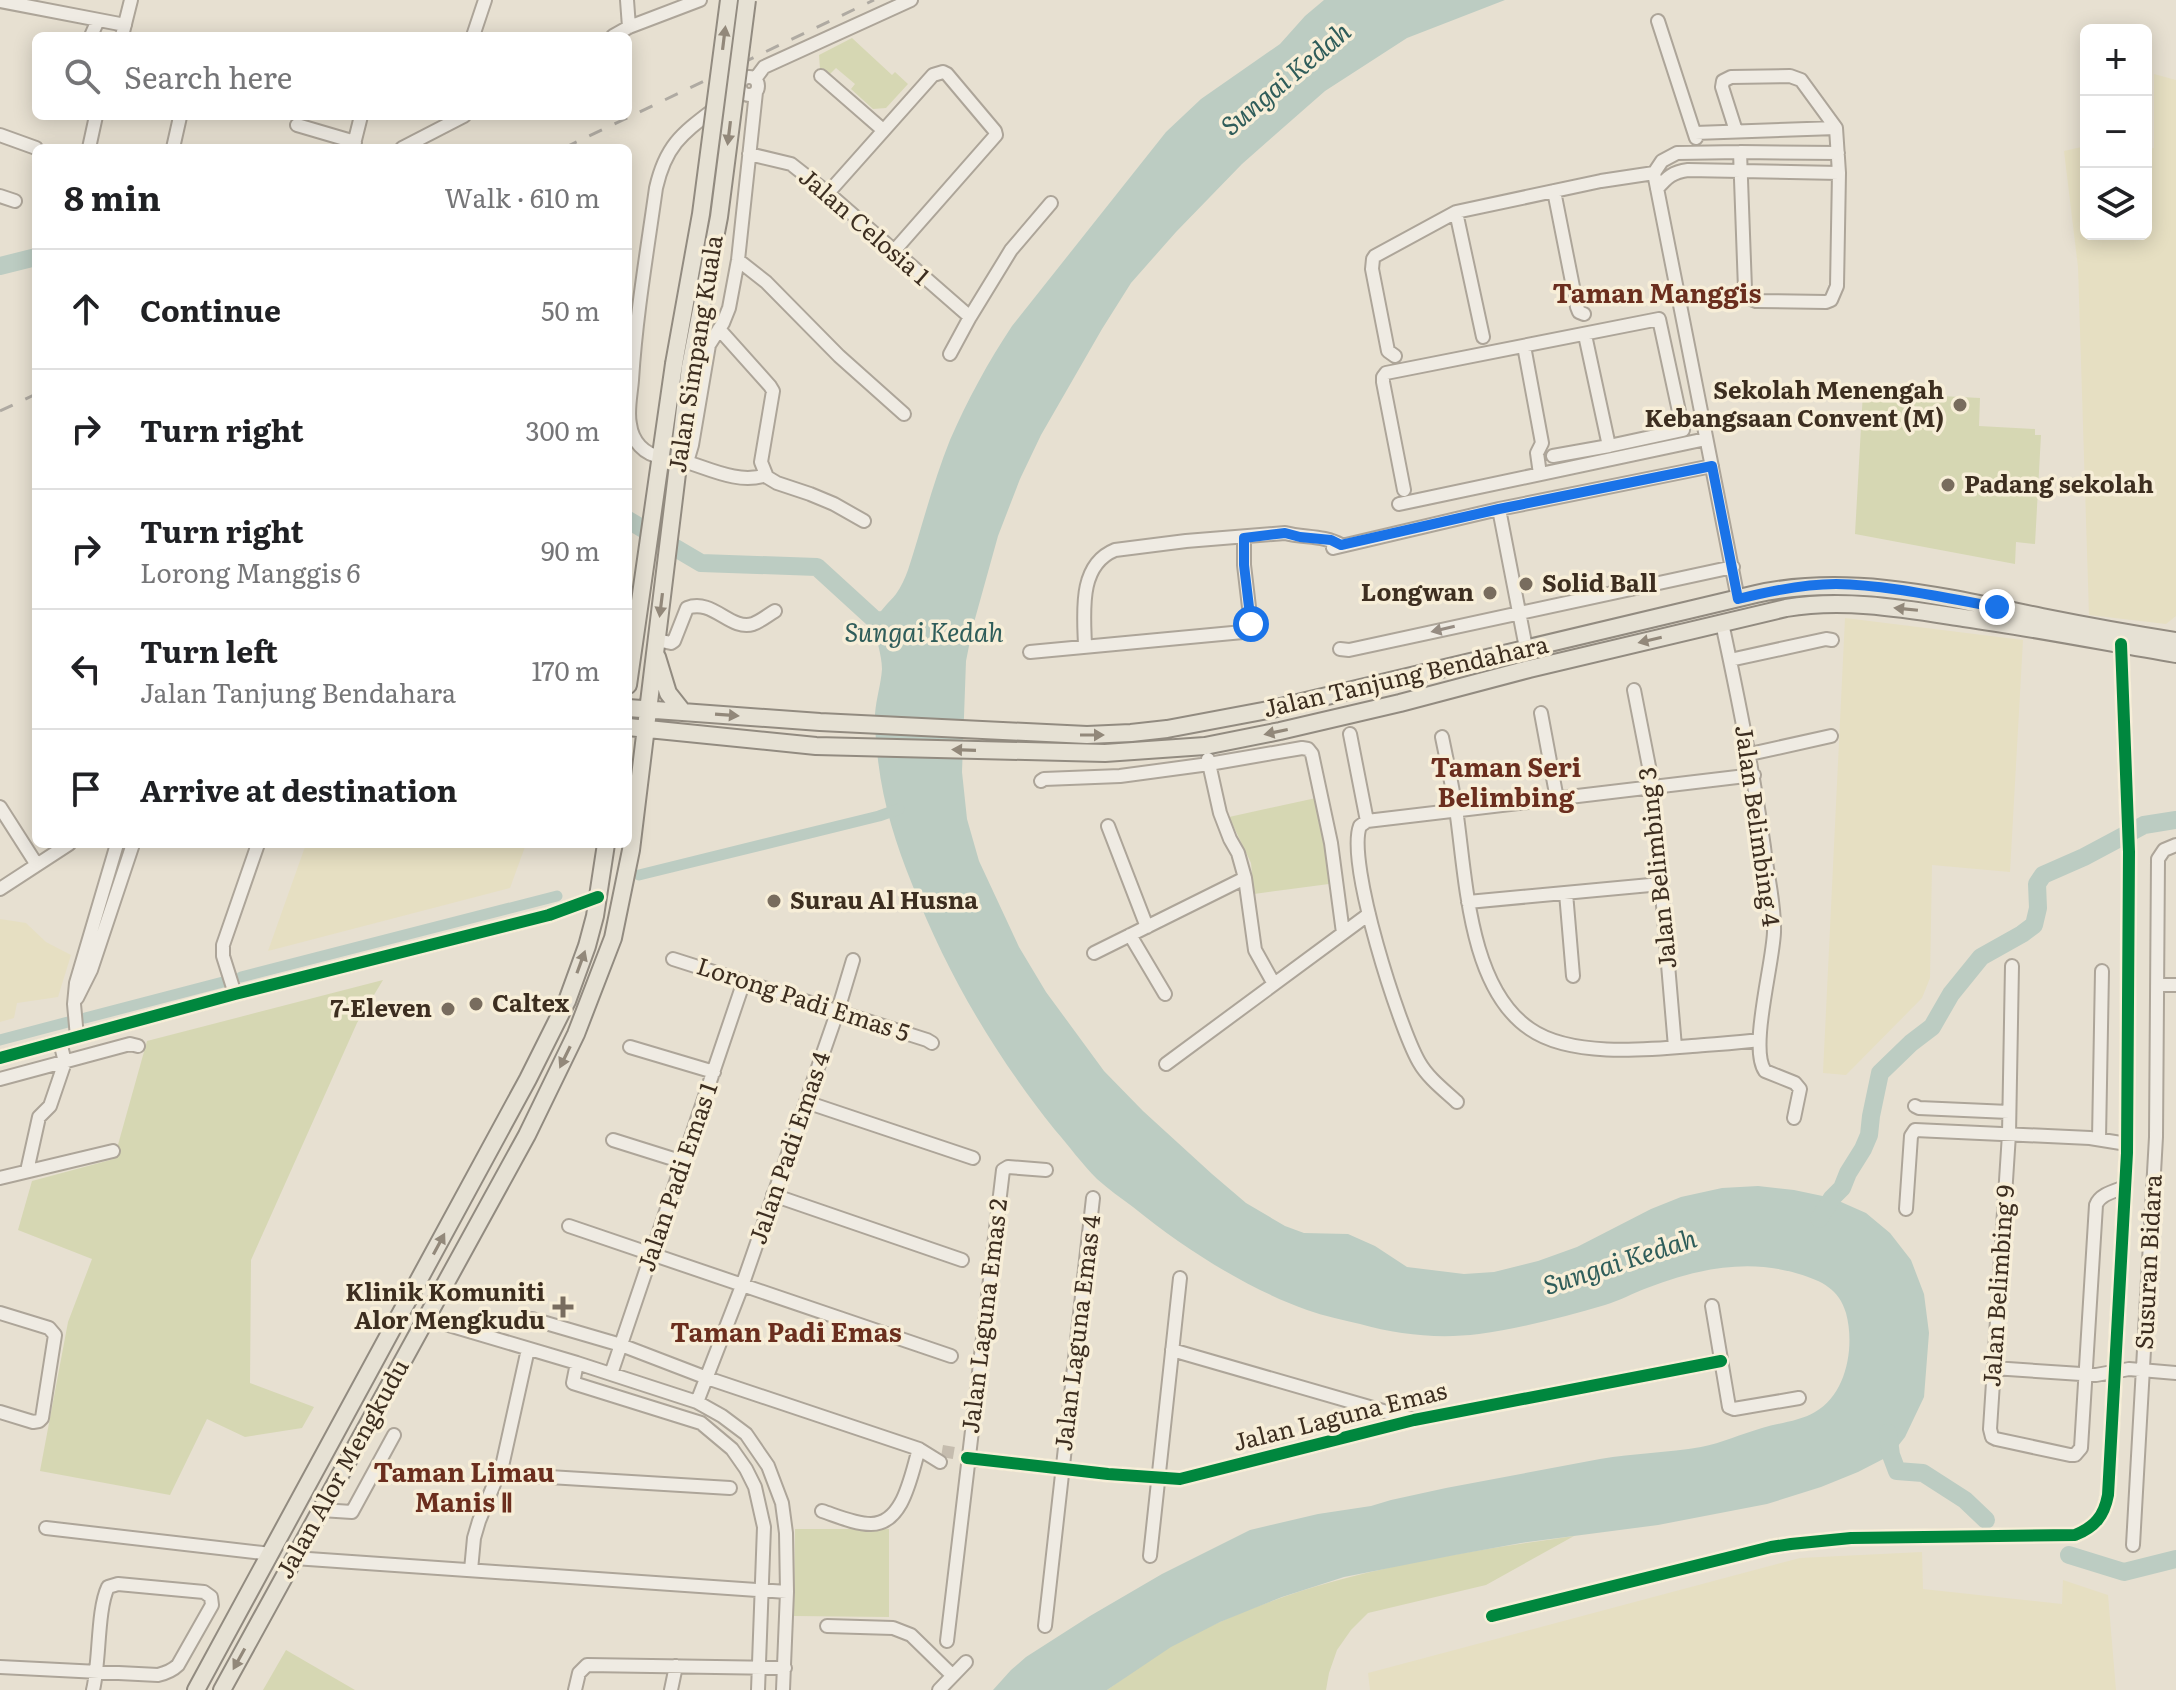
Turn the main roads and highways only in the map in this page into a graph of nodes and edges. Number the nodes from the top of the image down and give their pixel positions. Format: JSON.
{"nodes":[{"id":1,"x":729,"y":0,"type":"edge"},
{"id":2,"x":747,"y":0,"type":"edge"},
{"id":3,"x":682,"y":366,"type":"junction"},
{"id":4,"x":2176,"y":641,"type":"edge"},
{"id":5,"x":656,"y":646,"type":"junction"},
{"id":6,"x":2176,"y":654,"type":"edge"},
{"id":7,"x":632,"y":657,"type":"edge"},
{"id":8,"x":1342,"y":694,"type":"junction"},
{"id":9,"x":632,"y":708,"type":"edge"},
{"id":10,"x":649,"y":709,"type":"junction"},
{"id":11,"x":683,"y":712,"type":"junction"},
{"id":12,"x":1346,"y":716,"type":"junction"},
{"id":13,"x":632,"y":727,"type":"edge"},
{"id":14,"x":647,"y":728,"type":"junction"},
{"id":15,"x":682,"y":731,"type":"junction"},
{"id":16,"x":643,"y":755,"type":"junction"},
{"id":17,"x":632,"y":842,"type":"edge"},
{"id":18,"x":605,"y":848,"type":"edge"},
{"id":19,"x":631,"y":848,"type":"edge"},
{"id":20,"x":389,"y":1337,"type":"junction"},
{"id":21,"x":412,"y":1343,"type":"junction"},
{"id":22,"x":196,"y":1690,"type":"edge"},
{"id":23,"x":222,"y":1690,"type":"edge"}],
"edges":[{"from":3,"to":1,"type":"main road","name":"Jalan Simpang Kuala","one_way":true,"bridge":true},
{"from":2,"to":3,"type":"main road","name":"Jalan Simpang Kuala","one_way":true,"bridge":true},
{"from":3,"to":5,"type":"main road","name":"Jalan Simpang Kuala","one_way":true},
{"from":3,"to":7,"type":"main road","name":"Jalan Simpang Kuala"},
{"from":4,"to":8,"type":"main road","name":"Jalan Tanjung Bendahara"},
{"from":5,"to":10,"type":"main road","name":"Jalan Simpang Kuala"},
{"from":5,"to":11,"type":"main road"},
{"from":6,"to":12,"type":"main road","name":"Jalan Tanjung Bendahara","one_way":true},
{"from":11,"to":8,"type":"main road","name":"Jalan Tanjung Bendahara","one_way":true},
{"from":8,"to":12,"type":"main road"},
{"from":9,"to":10,"type":"main road","name":"Jalan Tanjung Bendahara"},
{"from":10,"to":11,"type":"main road","name":"Jalan Tanjung Bendahara"},
{"from":10,"to":14,"type":"main road","name":"Jalan Alor Mengkudu"},
{"from":12,"to":15,"type":"main road","name":"Jalan Tanjung Bendahara","one_way":true},
{"from":13,"to":14,"type":"main road","name":"Jalan Tanjung Bendahara"},
{"from":14,"to":15,"type":"main road","name":"Jalan Tanjung Bendahara"},
{"from":14,"to":16,"type":"main road","name":"Jalan Alor Mengkudu"},
{"from":15,"to":16,"type":"main road"},
{"from":16,"to":17,"type":"main road","name":"Jalan Alor Mengkudu","one_way":true},
{"from":20,"to":18,"type":"main road","name":"Jalan Alor Mengkudu","one_way":true},
{"from":19,"to":21,"type":"main road","name":"Jalan Alor Mengkudu","one_way":true},
{"from":20,"to":21,"type":"main road"},
{"from":20,"to":22,"type":"main road","name":"Jalan Alor Mengkudu"},
{"from":21,"to":23,"type":"main road","name":"Jalan Alor Mengkudu","one_way":true}]}
